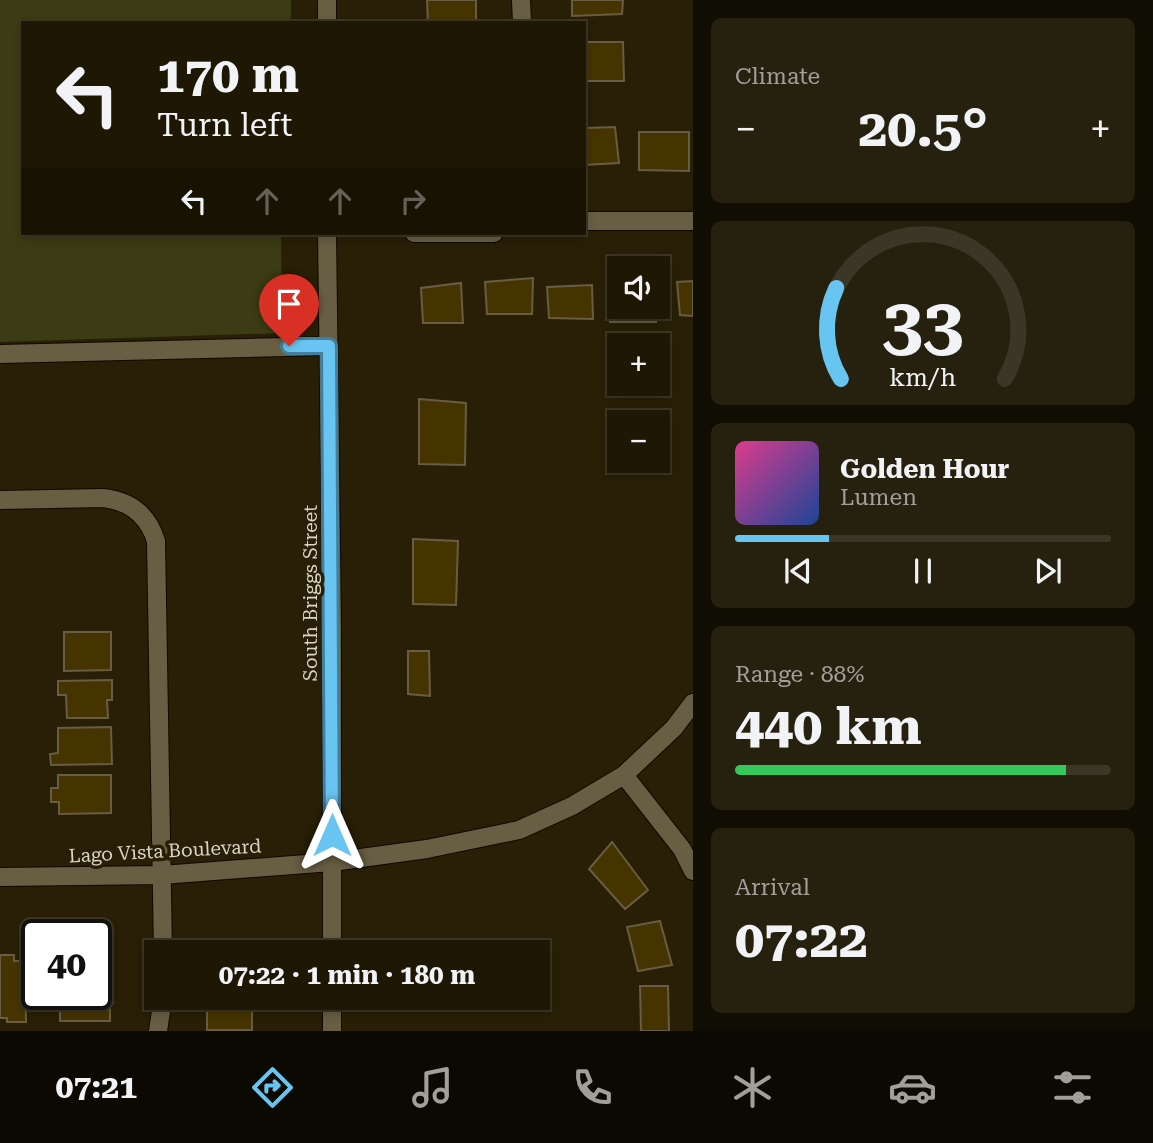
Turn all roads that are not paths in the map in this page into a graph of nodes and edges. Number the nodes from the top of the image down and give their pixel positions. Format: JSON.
{"nodes":[{"id":1,"x":327,"y":0,"type":"edge"},
{"id":2,"x":521,"y":0,"type":"edge"},
{"id":3,"x":327,"y":21,"type":"edge"},
{"id":4,"x":522,"y":21,"type":"edge"},
{"id":5,"x":586,"y":221,"type":"edge"},
{"id":6,"x":693,"y":221,"type":"edge"},
{"id":7,"x":327,"y":235,"type":"edge"},
{"id":8,"x":329,"y":346,"type":"junction"},
{"id":9,"x":0,"y":354,"type":"edge"},
{"id":10,"x":0,"y":500,"type":"edge"},
{"id":11,"x":693,"y":704,"type":"edge"},
{"id":12,"x":624,"y":775,"type":"junction"},
{"id":13,"x":332,"y":862,"type":"junction"},
{"id":14,"x":693,"y":871,"type":"edge"},
{"id":15,"x":162,"y":875,"type":"junction"},
{"id":16,"x":0,"y":877,"type":"edge"},
{"id":17,"x":163,"y":940,"type":"edge"},
{"id":18,"x":332,"y":940,"type":"edge"},
{"id":19,"x":161,"y":1010,"type":"edge"},
{"id":20,"x":332,"y":1010,"type":"edge"},
{"id":21,"x":158,"y":1031,"type":"edge"},
{"id":22,"x":332,"y":1031,"type":"edge"}],
"edges":[{"from":1,"to":3,"type":"street"},
{"from":2,"to":4,"type":"street"},
{"from":5,"to":6,"type":"street"},
{"from":7,"to":8,"type":"street","name":"South Briggs Street"},
{"from":8,"to":9,"type":"street"},
{"from":8,"to":13,"type":"street","name":"South Briggs Street"},
{"from":10,"to":15,"type":"street"},
{"from":11,"to":12,"type":"street","name":"Lago Vista Boulevard"},
{"from":12,"to":13,"type":"street","name":"Lago Vista Boulevard"},
{"from":12,"to":14,"type":"street"},
{"from":13,"to":15,"type":"street","name":"Lago Vista Boulevard"},
{"from":13,"to":18,"type":"street","name":"South Briggs Street"},
{"from":15,"to":16,"type":"street","name":"Lago Vista Boulevard"},
{"from":15,"to":17,"type":"street"},
{"from":19,"to":21,"type":"street"},
{"from":20,"to":22,"type":"street"}]}
